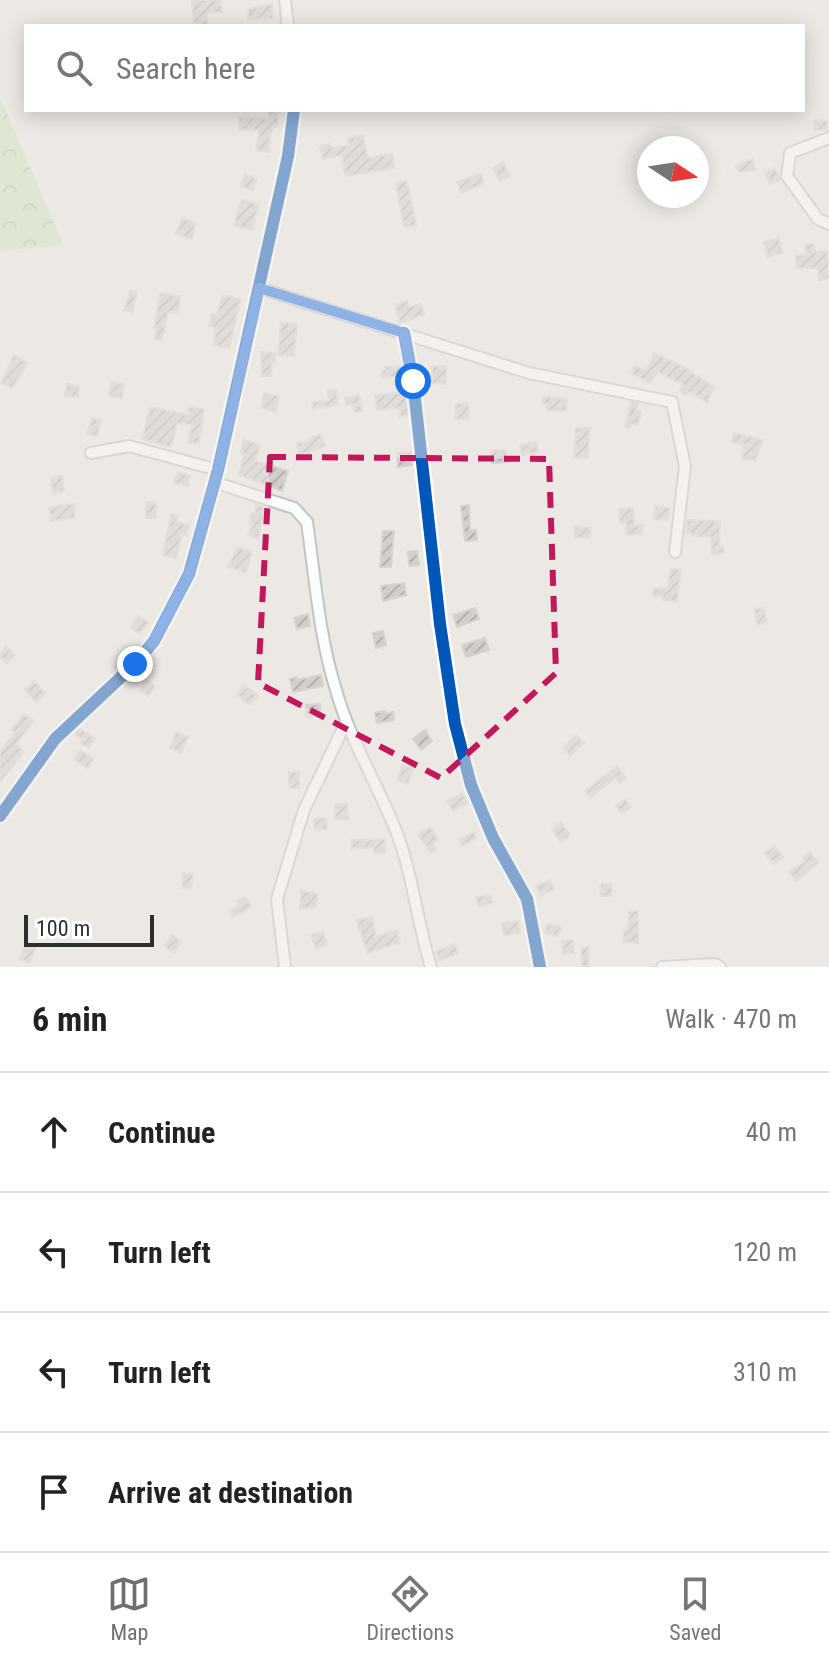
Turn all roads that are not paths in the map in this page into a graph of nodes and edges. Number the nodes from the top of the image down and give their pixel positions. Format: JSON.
{"nodes":[{"id":1,"x":285,"y":0,"type":"edge"},
{"id":2,"x":288,"y":24,"type":"edge"},
{"id":3,"x":294,"y":112,"type":"edge"},
{"id":4,"x":829,"y":138,"type":"edge"},
{"id":5,"x":829,"y":224,"type":"edge"},
{"id":6,"x":259,"y":288,"type":"junction"},
{"id":7,"x":404,"y":333,"type":"junction"},
{"id":8,"x":91,"y":453,"type":"dead end"},
{"id":9,"x":218,"y":470,"type":"junction"},
{"id":10,"x":214,"y":482,"type":"junction"},
{"id":11,"x":675,"y":552,"type":"dead end"},
{"id":12,"x":346,"y":722,"type":"junction"},
{"id":13,"x":0,"y":816,"type":"edge"},
{"id":14,"x":285,"y":967,"type":"edge"},
{"id":15,"x":431,"y":967,"type":"edge"},
{"id":16,"x":540,"y":967,"type":"edge"},
{"id":17,"x":662,"y":967,"type":"edge"},
{"id":18,"x":720,"y":967,"type":"edge"}],
"edges":[{"from":1,"to":2,"type":"street"},
{"from":3,"to":6,"type":"street"},
{"from":4,"to":5,"type":"street"},
{"from":6,"to":7,"type":"street"},
{"from":6,"to":9,"type":"street"},
{"from":7,"to":11,"type":"street"},
{"from":7,"to":16,"type":"street"},
{"from":8,"to":9,"type":"street"},
{"from":9,"to":10,"type":"street"},
{"from":10,"to":12,"type":"street"},
{"from":10,"to":13,"type":"street"},
{"from":12,"to":14,"type":"street"},
{"from":12,"to":15,"type":"street"},
{"from":17,"to":18,"type":"street"}]}
